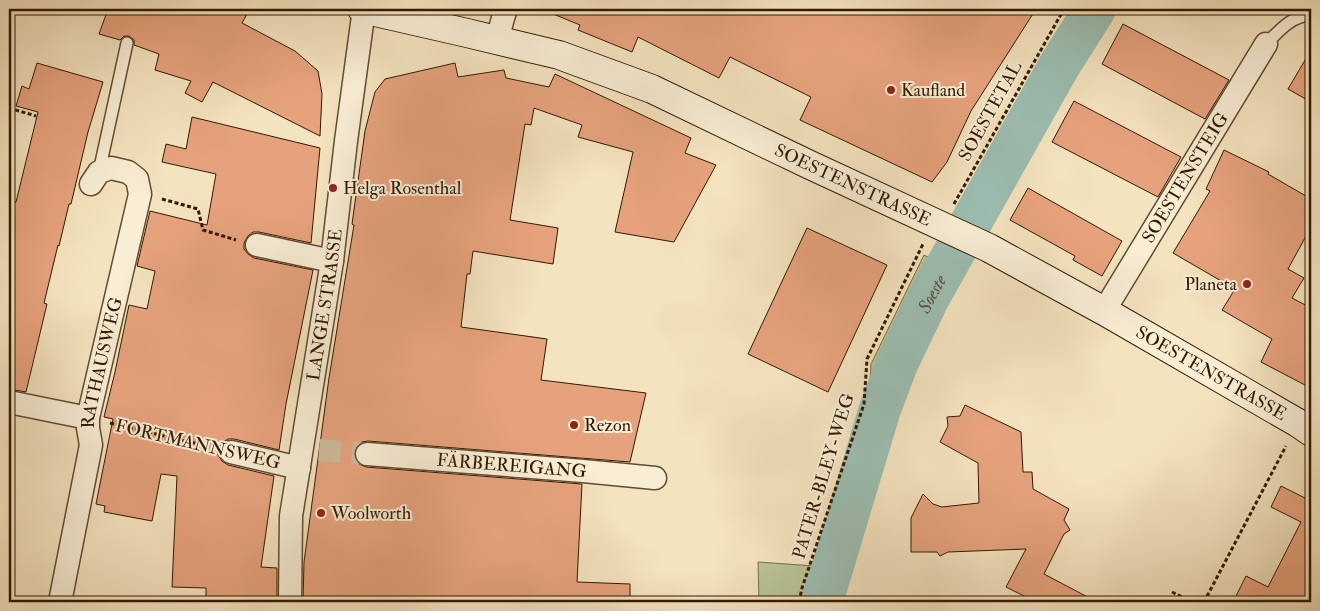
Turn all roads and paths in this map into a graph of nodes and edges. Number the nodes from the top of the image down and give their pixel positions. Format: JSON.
{"nodes":[{"id":1,"x":363,"y":9,"type":"edge"},
{"id":2,"x":506,"y":9,"type":"edge"},
{"id":3,"x":1064,"y":9,"type":"edge"},
{"id":4,"x":1311,"y":15,"type":"edge"},
{"id":5,"x":497,"y":40,"type":"junction"},
{"id":6,"x":127,"y":43,"type":"dead end"},
{"id":7,"x":1266,"y":44,"type":"joint"},
{"id":8,"x":9,"y":108,"type":"edge"},
{"id":9,"x":36,"y":116,"type":"dead end"},
{"id":10,"x":95,"y":178,"type":"joint"},
{"id":11,"x":140,"y":194,"type":"junction"},
{"id":12,"x":942,"y":227,"type":"junction"},
{"id":13,"x":257,"y":245,"type":"joint"},
{"id":14,"x":332,"y":261,"type":"junction"},
{"id":15,"x":1104,"y":311,"type":"junction"},
{"id":16,"x":9,"y":402,"type":"edge"},
{"id":17,"x":88,"y":418,"type":"junction"},
{"id":18,"x":1305,"y":427,"type":"edge"},
{"id":19,"x":231,"y":452,"type":"joint"},
{"id":20,"x":367,"y":454,"type":"tunnel mouth"},
{"id":21,"x":307,"y":456,"type":"junction"},
{"id":22,"x":655,"y":478,"type":"dead end"},
{"id":23,"x":1172,"y":592,"type":"dead end"},
{"id":24,"x":60,"y":602,"type":"edge"},
{"id":25,"x":290,"y":602,"type":"edge"},
{"id":26,"x":799,"y":602,"type":"edge"},
{"id":27,"x":1192,"y":602,"type":"edge"},
{"id":28,"x":1204,"y":602,"type":"edge"}],
"edges":[{"from":1,"to":5,"type":"street","name":"SOESTENSTRASSE"},
{"from":1,"to":14,"type":"street","name":"LANGE STRASSE"},
{"from":2,"to":5,"type":"street"},
{"from":3,"to":12,"type":"path","name":"SOESTETAL"},
{"from":4,"to":7,"type":"lane"},
{"from":5,"to":12,"type":"street","name":"SOESTENSTRASSE"},
{"from":6,"to":10,"type":"lane"},
{"from":7,"to":15,"type":"street","name":"SOESTENSTEIG"},
{"from":8,"to":9,"type":"path"},
{"from":10,"to":11,"type":"street"},
{"from":11,"to":13,"type":"path"},
{"from":11,"to":17,"type":"street","name":"RATHAUSWEG"},
{"from":12,"to":15,"type":"street","name":"SOESTENSTRASSE"},
{"from":12,"to":26,"type":"path","name":"PATER-BLEY-WEG"},
{"from":13,"to":14,"type":"street"},
{"from":14,"to":21,"type":"street","name":"LANGE STRASSE"},
{"from":15,"to":18,"type":"street","name":"SOESTENSTRASSE"},
{"from":16,"to":17,"type":"street"},
{"from":17,"to":19,"type":"path","name":"FORTMANNSWEG"},
{"from":17,"to":24,"type":"street","name":"RATHAUSWEG"},
{"from":18,"to":28,"type":"path"},
{"from":19,"to":21,"type":"street","name":"FORTMANNSWEG"},
{"from":20,"to":22,"type":"street","name":"FÄRBEREIGANG"},
{"from":21,"to":25,"type":"street","name":"LANGE STRASSE"},
{"from":23,"to":27,"type":"path"}]}
